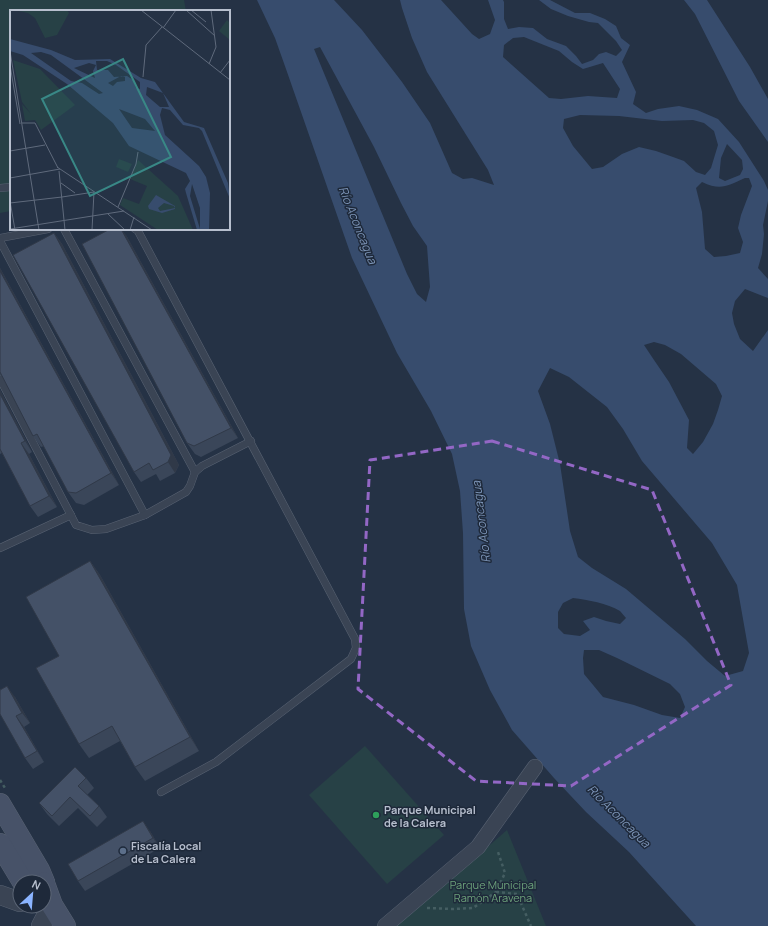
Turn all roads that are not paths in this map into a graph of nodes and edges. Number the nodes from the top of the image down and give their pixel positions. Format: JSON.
{"nodes":[{"id":1,"x":10,"y":187,"type":"edge"},
{"id":2,"x":0,"y":188,"type":"edge"},
{"id":3,"x":43,"y":230,"type":"edge"},
{"id":4,"x":65,"y":230,"type":"edge"},
{"id":5,"x":136,"y":230,"type":"edge"},
{"id":6,"x":0,"y":238,"type":"edge"},
{"id":7,"x":0,"y":241,"type":"edge"},
{"id":8,"x":0,"y":379,"type":"edge"},
{"id":9,"x":251,"y":441,"type":"junction"},
{"id":10,"x":195,"y":472,"type":"junction"},
{"id":11,"x":71,"y":515,"type":"junction"},
{"id":12,"x":145,"y":515,"type":"junction"},
{"id":13,"x":0,"y":548,"type":"edge"},
{"id":14,"x":534,"y":767,"type":"dead end"},
{"id":15,"x":161,"y":792,"type":"dead end"},
{"id":16,"x":0,"y":804,"type":"edge"},
{"id":17,"x":0,"y":844,"type":"edge"},
{"id":18,"x":18,"y":874,"type":"edge"},
{"id":19,"x":41,"y":874,"type":"edge"},
{"id":20,"x":0,"y":895,"type":"edge"},
{"id":21,"x":12,"y":899,"type":"edge"},
{"id":22,"x":52,"y":910,"type":"edge"},
{"id":23,"x":44,"y":914,"type":"edge"},
{"id":24,"x":41,"y":926,"type":"edge"},
{"id":25,"x":65,"y":926,"type":"edge"},
{"id":26,"x":385,"y":926,"type":"edge"}],
"edges":[{"from":1,"to":2,"type":"lane"},
{"from":3,"to":6,"type":"lane"},
{"from":4,"to":10,"type":"lane"},
{"from":5,"to":9,"type":"lane"},
{"from":7,"to":12,"type":"lane"},
{"from":8,"to":11,"type":"lane"},
{"from":9,"to":10,"type":"lane"},
{"from":9,"to":15,"type":"lane"},
{"from":10,"to":12,"type":"lane"},
{"from":11,"to":12,"type":"lane"},
{"from":11,"to":13,"type":"lane"},
{"from":14,"to":26,"type":"street"},
{"from":16,"to":19,"type":"main road"},
{"from":17,"to":18,"type":"main road"},
{"from":20,"to":21,"type":"street"},
{"from":22,"to":25,"type":"main road"},
{"from":23,"to":24,"type":"street"}]}
